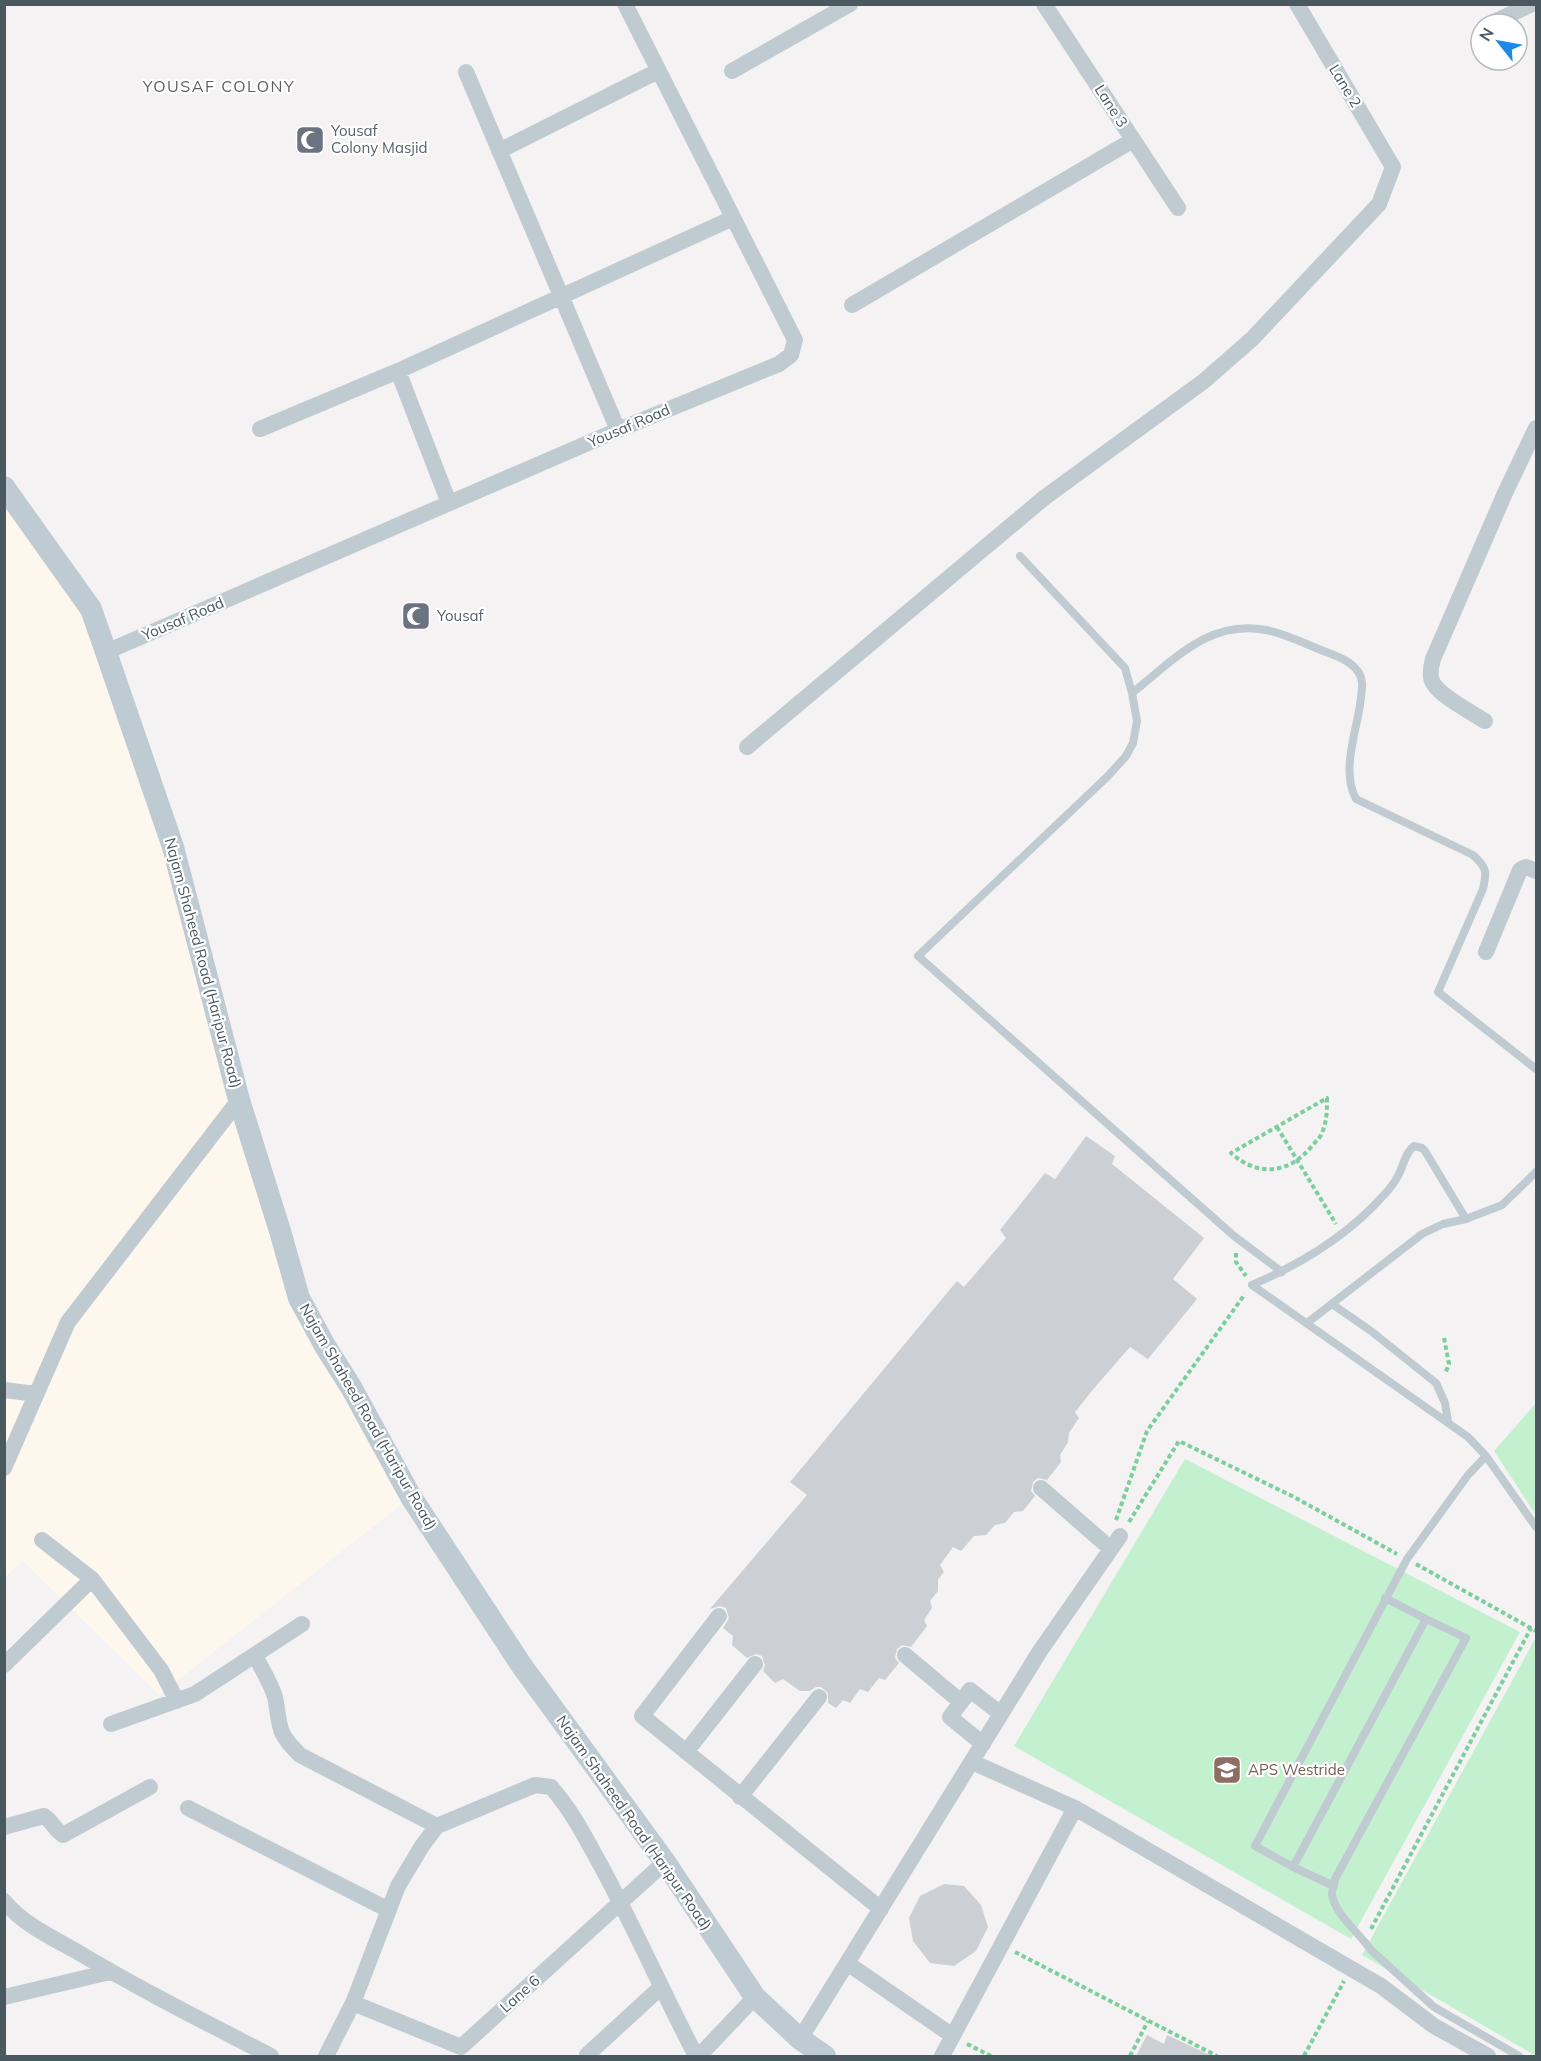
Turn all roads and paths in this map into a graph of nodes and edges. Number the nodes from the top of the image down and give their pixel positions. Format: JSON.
{"nodes":[{"id":1,"x":625,"y":4,"type":"edge"},
{"id":2,"x":850,"y":4,"type":"edge"},
{"id":3,"x":1044,"y":4,"type":"edge"},
{"id":4,"x":1297,"y":4,"type":"edge"},
{"id":5,"x":1532,"y":4,"type":"edge"},
{"id":6,"x":1515,"y":12,"type":"edge"},
{"id":7,"x":658,"y":71,"type":"junction"},
{"id":8,"x":732,"y":71,"type":"dead end"},
{"id":9,"x":466,"y":72,"type":"dead end"},
{"id":10,"x":1133,"y":140,"type":"junction"},
{"id":11,"x":499,"y":152,"type":"junction"},
{"id":12,"x":1178,"y":208,"type":"dead end"},
{"id":13,"x":733,"y":218,"type":"junction"},
{"id":14,"x":561,"y":297,"type":"junction"},
{"id":15,"x":852,"y":305,"type":"dead end"},
{"id":16,"x":398,"y":371,"type":"junction"},
{"id":17,"x":1536,"y":428,"type":"edge"},
{"id":18,"x":260,"y":429,"type":"dead end"},
{"id":19,"x":618,"y":430,"type":"junction"},
{"id":20,"x":4,"y":487,"type":"edge"},
{"id":21,"x":449,"y":504,"type":"junction"},
{"id":22,"x":1020,"y":556,"type":"dead end"},
{"id":23,"x":106,"y":652,"type":"junction"},
{"id":24,"x":1132,"y":693,"type":"junction"},
{"id":25,"x":1485,"y":722,"type":"dead end"},
{"id":26,"x":747,"y":747,"type":"dead end"},
{"id":27,"x":1536,"y":871,"type":"edge"},
{"id":28,"x":1486,"y":952,"type":"dead end"},
{"id":29,"x":1536,"y":1069,"type":"edge"},
{"id":30,"x":239,"y":1100,"type":"junction"},
{"id":31,"x":1278,"y":1127,"type":"junction"},
{"id":32,"x":1298,"y":1162,"type":"junction"},
{"id":33,"x":1536,"y":1172,"type":"edge"},
{"id":34,"x":1466,"y":1219,"type":"junction"},
{"id":35,"x":1342,"y":1234,"type":"junction"},
{"id":36,"x":1234,"y":1236,"type":"junction"},
{"id":37,"x":1282,"y":1272,"type":"junction"},
{"id":38,"x":1252,"y":1285,"type":"junction"},
{"id":39,"x":1332,"y":1304,"type":"junction"},
{"id":40,"x":1307,"y":1323,"type":"junction"},
{"id":41,"x":1444,"y":1338,"type":"dead end"},
{"id":42,"x":1436,"y":1383,"type":"junction"},
{"id":43,"x":4,"y":1390,"type":"edge"},
{"id":44,"x":36,"y":1394,"type":"junction"},
{"id":45,"x":1448,"y":1421,"type":"junction"},
{"id":46,"x":9,"y":1443,"type":"edge"},
{"id":47,"x":1486,"y":1456,"type":"junction"},
{"id":48,"x":4,"y":1468,"type":"edge"},
{"id":49,"x":1041,"y":1488,"type":"dead end"},
{"id":50,"x":1536,"y":1527,"type":"edge"},
{"id":51,"x":42,"y":1540,"type":"dead end"},
{"id":52,"x":1116,"y":1543,"type":"junction"},
{"id":53,"x":1407,"y":1559,"type":"junction"},
{"id":54,"x":92,"y":1579,"type":"junction"},
{"id":55,"x":1385,"y":1598,"type":"junction"},
{"id":56,"x":719,"y":1616,"type":"dead end"},
{"id":57,"x":1426,"y":1618,"type":"junction"},
{"id":58,"x":302,"y":1624,"type":"dead end"},
{"id":59,"x":1531,"y":1628,"type":"junction"},
{"id":60,"x":1536,"y":1631,"type":"edge"},
{"id":61,"x":255,"y":1655,"type":"junction"},
{"id":62,"x":905,"y":1655,"type":"dead end"},
{"id":63,"x":4,"y":1665,"type":"edge"},
{"id":64,"x":755,"y":1665,"type":"dead end"},
{"id":65,"x":819,"y":1696,"type":"dead end"},
{"id":66,"x":177,"y":1701,"type":"junction"},
{"id":67,"x":961,"y":1702,"type":"junction"},
{"id":68,"x":1001,"y":1714,"type":"junction"},
{"id":69,"x":111,"y":1724,"type":"dead end"},
{"id":70,"x":983,"y":1744,"type":"junction"},
{"id":71,"x":686,"y":1752,"type":"junction"},
{"id":72,"x":972,"y":1762,"type":"junction"},
{"id":73,"x":150,"y":1787,"type":"dead end"},
{"id":74,"x":740,"y":1797,"type":"junction"},
{"id":75,"x":188,"y":1808,"type":"dead end"},
{"id":76,"x":1075,"y":1808,"type":"junction"},
{"id":77,"x":4,"y":1827,"type":"edge"},
{"id":78,"x":437,"y":1827,"type":"junction"},
{"id":79,"x":665,"y":1862,"type":"junction"},
{"id":80,"x":1293,"y":1867,"type":"junction"},
{"id":81,"x":1334,"y":1886,"type":"junction"},
{"id":82,"x":4,"y":1901,"type":"edge"},
{"id":83,"x":621,"y":1902,"type":"junction"},
{"id":84,"x":881,"y":1909,"type":"junction"},
{"id":85,"x":389,"y":1910,"type":"junction"},
{"id":86,"x":1365,"y":1940,"type":"junction"},
{"id":87,"x":1001,"y":1945,"type":"junction"},
{"id":88,"x":847,"y":1963,"type":"junction"},
{"id":89,"x":1350,"y":1970,"type":"junction"},
{"id":90,"x":110,"y":1972,"type":"junction"},
{"id":91,"x":660,"y":1988,"type":"junction"},
{"id":92,"x":4,"y":1997,"type":"edge"},
{"id":93,"x":754,"y":1997,"type":"junction"},
{"id":94,"x":353,"y":2003,"type":"junction"},
{"id":95,"x":1148,"y":2021,"type":"junction"},
{"id":96,"x":953,"y":2036,"type":"junction"},
{"id":97,"x":801,"y":2039,"type":"junction"},
{"id":98,"x":587,"y":2055,"type":"edge"},
{"id":99,"x":271,"y":2056,"type":"edge"},
{"id":100,"x":326,"y":2056,"type":"edge"},
{"id":101,"x":697,"y":2056,"type":"edge"},
{"id":102,"x":825,"y":2056,"type":"edge"},
{"id":103,"x":942,"y":2056,"type":"edge"},
{"id":104,"x":991,"y":2056,"type":"edge"},
{"id":105,"x":1130,"y":2056,"type":"edge"},
{"id":106,"x":1217,"y":2056,"type":"edge"},
{"id":107,"x":1304,"y":2056,"type":"edge"},
{"id":108,"x":1488,"y":2056,"type":"edge"},
{"id":109,"x":1519,"y":2056,"type":"edge"}],
"edges":[{"from":1,"to":7,"type":"street","name":"Yousaf Road"},
{"from":2,"to":8,"type":"street"},
{"from":3,"to":10,"type":"street","name":"Lane 3"},
{"from":4,"to":26,"type":"street","name":"Lane 2"},
{"from":5,"to":6,"type":"street"},
{"from":7,"to":11,"type":"street"},
{"from":7,"to":13,"type":"street","name":"Yousaf Road"},
{"from":9,"to":11,"type":"street"},
{"from":10,"to":12,"type":"street","name":"Lane 3"},
{"from":10,"to":15,"type":"street"},
{"from":11,"to":14,"type":"street"},
{"from":13,"to":14,"type":"street"},
{"from":13,"to":19,"type":"street","name":"Yousaf Road"},
{"from":14,"to":16,"type":"street"},
{"from":14,"to":19,"type":"street"},
{"from":16,"to":18,"type":"street"},
{"from":16,"to":21,"type":"street"},
{"from":17,"to":25,"type":"street"},
{"from":19,"to":21,"type":"street","name":"Yousaf Road"},
{"from":20,"to":23,"type":"main road","name":"Najam Shaheed Road (Haripur Road)"},
{"from":21,"to":23,"type":"street","name":"Yousaf Road"},
{"from":22,"to":24,"type":"lane"},
{"from":23,"to":30,"type":"main road","name":"Najam Shaheed Road (Haripur Road)"},
{"from":24,"to":29,"type":"lane"},
{"from":24,"to":36,"type":"lane"},
{"from":27,"to":28,"type":"street"},
{"from":30,"to":44,"type":"street"},
{"from":30,"to":79,"type":"main road","name":"Najam Shaheed Road (Haripur Road)"},
{"from":31,"to":32,"type":"path"},
{"from":31,"to":32,"type":"path"},
{"from":31,"to":32,"type":"path"},
{"from":32,"to":35,"type":"path"},
{"from":33,"to":34,"type":"lane"},
{"from":34,"to":35,"type":"lane"},
{"from":34,"to":39,"type":"lane"},
{"from":35,"to":37,"type":"lane"},
{"from":36,"to":37,"type":"lane"},
{"from":36,"to":38,"type":"path"},
{"from":37,"to":38,"type":"lane"},
{"from":38,"to":40,"type":"lane"},
{"from":38,"to":52,"type":"path"},
{"from":39,"to":40,"type":"lane"},
{"from":39,"to":42,"type":"lane"},
{"from":40,"to":45,"type":"lane"},
{"from":41,"to":42,"type":"path"},
{"from":42,"to":45,"type":"lane"},
{"from":43,"to":44,"type":"street"},
{"from":44,"to":46,"type":"street"},
{"from":45,"to":47,"type":"lane"},
{"from":46,"to":48,"type":"street"},
{"from":47,"to":50,"type":"lane"},
{"from":47,"to":53,"type":"lane"},
{"from":49,"to":52,"type":"street"},
{"from":51,"to":54,"type":"street"},
{"from":52,"to":53,"type":"path"},
{"from":52,"to":68,"type":"street"},
{"from":53,"to":55,"type":"lane"},
{"from":53,"to":59,"type":"path"},
{"from":54,"to":63,"type":"street"},
{"from":54,"to":66,"type":"street"},
{"from":55,"to":57,"type":"lane"},
{"from":55,"to":80,"type":"lane"},
{"from":56,"to":71,"type":"street"},
{"from":57,"to":80,"type":"lane"},
{"from":57,"to":81,"type":"lane"},
{"from":58,"to":61,"type":"street"},
{"from":59,"to":60,"type":"path"},
{"from":59,"to":86,"type":"path"},
{"from":61,"to":66,"type":"street"},
{"from":61,"to":78,"type":"street"},
{"from":62,"to":67,"type":"street"},
{"from":64,"to":71,"type":"street"},
{"from":65,"to":74,"type":"street"},
{"from":66,"to":69,"type":"street"},
{"from":67,"to":68,"type":"street"},
{"from":67,"to":70,"type":"street"},
{"from":68,"to":70,"type":"street"},
{"from":70,"to":72,"type":"street"},
{"from":71,"to":74,"type":"street"},
{"from":72,"to":76,"type":"street"},
{"from":72,"to":84,"type":"street"},
{"from":73,"to":77,"type":"street"},
{"from":74,"to":84,"type":"street"},
{"from":75,"to":85,"type":"street"},
{"from":76,"to":87,"type":"street"},
{"from":76,"to":89,"type":"street"},
{"from":78,"to":83,"type":"street"},
{"from":78,"to":85,"type":"street"},
{"from":79,"to":83,"type":"street","name":"Lane 6"},
{"from":79,"to":93,"type":"main road","name":"Najam Shaheed Road (Haripur Road)"},
{"from":80,"to":81,"type":"lane"},
{"from":81,"to":86,"type":"lane"},
{"from":82,"to":90,"type":"street"},
{"from":83,"to":91,"type":"street"},
{"from":83,"to":94,"type":"street","name":"Lane 6"},
{"from":84,"to":88,"type":"street"},
{"from":85,"to":94,"type":"street"},
{"from":86,"to":109,"type":"lane"},
{"from":87,"to":95,"type":"path"},
{"from":87,"to":96,"type":"street"},
{"from":88,"to":96,"type":"street"},
{"from":88,"to":97,"type":"street"},
{"from":89,"to":107,"type":"path"},
{"from":89,"to":108,"type":"street"},
{"from":90,"to":92,"type":"street"},
{"from":90,"to":99,"type":"street"},
{"from":91,"to":98,"type":"street"},
{"from":91,"to":101,"type":"street"},
{"from":93,"to":97,"type":"main road","name":"Najam Shaheed Road (Haripur Road)"},
{"from":93,"to":101,"type":"street"},
{"from":94,"to":100,"type":"street"},
{"from":95,"to":105,"type":"path"},
{"from":95,"to":106,"type":"path"},
{"from":96,"to":103,"type":"street"},
{"from":96,"to":104,"type":"path"},
{"from":97,"to":102,"type":"main road","name":"Najam Shaheed Road (Haripur Road)"}]}
